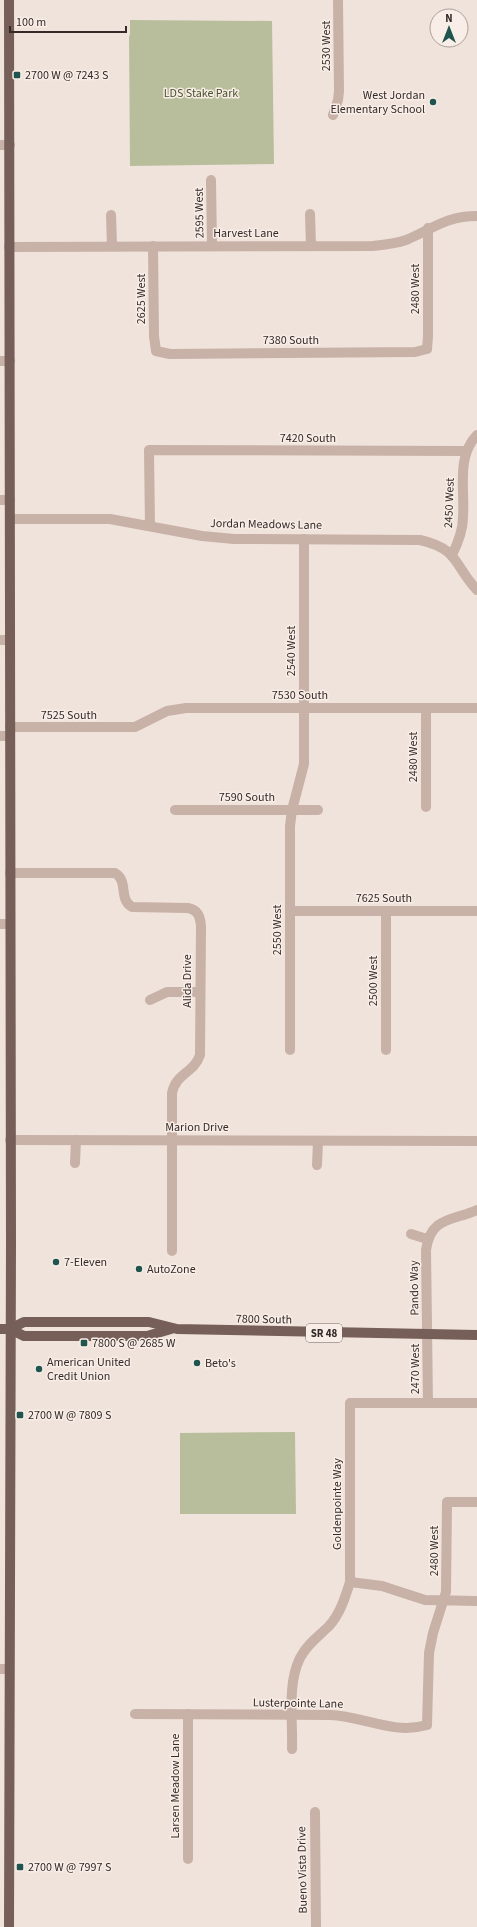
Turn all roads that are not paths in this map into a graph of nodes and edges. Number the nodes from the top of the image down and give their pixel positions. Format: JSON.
{"nodes":[{"id":1,"x":9,"y":0,"type":"edge"},
{"id":2,"x":338,"y":0,"type":"edge"},
{"id":3,"x":333,"y":115,"type":"dead end"},
{"id":4,"x":5,"y":145,"type":"edge"},
{"id":5,"x":211,"y":180,"type":"dead end"},
{"id":6,"x":310,"y":214,"type":"dead end"},
{"id":7,"x":111,"y":215,"type":"dead end"},
{"id":8,"x":477,"y":216,"type":"edge"},
{"id":9,"x":428,"y":228,"type":"junction"},
{"id":10,"x":112,"y":246,"type":"junction"},
{"id":11,"x":154,"y":246,"type":"junction"},
{"id":12,"x":212,"y":246,"type":"junction"},
{"id":13,"x":311,"y":246,"type":"junction"},
{"id":14,"x":9,"y":247,"type":"junction"},
{"id":15,"x":427,"y":349,"type":"joint"},
{"id":16,"x":156,"y":351,"type":"joint"},
{"id":17,"x":5,"y":361,"type":"edge"},
{"id":18,"x":477,"y":435,"type":"edge"},
{"id":19,"x":466,"y":451,"type":"junction"},
{"id":20,"x":5,"y":500,"type":"edge"},
{"id":21,"x":10,"y":519,"type":"junction"},
{"id":22,"x":150,"y":526,"type":"junction"},
{"id":23,"x":304,"y":539,"type":"junction"},
{"id":24,"x":452,"y":556,"type":"junction"},
{"id":25,"x":477,"y":590,"type":"edge"},
{"id":26,"x":5,"y":640,"type":"edge"},
{"id":27,"x":304,"y":708,"type":"junction"},
{"id":28,"x":426,"y":708,"type":"junction"},
{"id":29,"x":477,"y":708,"type":"edge"},
{"id":30,"x":128,"y":728,"type":"joint"},
{"id":31,"x":7,"y":733,"type":"edge"},
{"id":32,"x":426,"y":807,"type":"dead end"},
{"id":33,"x":175,"y":810,"type":"dead end"},
{"id":34,"x":292,"y":810,"type":"junction"},
{"id":35,"x":318,"y":810,"type":"dead end"},
{"id":36,"x":10,"y":873,"type":"junction"},
{"id":37,"x":290,"y":911,"type":"junction"},
{"id":38,"x":386,"y":911,"type":"junction"},
{"id":39,"x":477,"y":911,"type":"edge"},
{"id":40,"x":5,"y":924,"type":"edge"},
{"id":41,"x":200,"y":992,"type":"junction"},
{"id":42,"x":150,"y":1000,"type":"dead end"},
{"id":43,"x":290,"y":1050,"type":"dead end"},
{"id":44,"x":386,"y":1050,"type":"dead end"},
{"id":45,"x":10,"y":1140,"type":"junction"},
{"id":46,"x":76,"y":1140,"type":"junction"},
{"id":47,"x":171,"y":1140,"type":"junction"},
{"id":48,"x":318,"y":1141,"type":"junction"},
{"id":49,"x":477,"y":1141,"type":"edge"},
{"id":50,"x":75,"y":1163,"type":"dead end"},
{"id":51,"x":317,"y":1165,"type":"dead end"},
{"id":52,"x":477,"y":1210,"type":"edge"},
{"id":53,"x":411,"y":1234,"type":"dead end"},
{"id":54,"x":427,"y":1239,"type":"junction"},
{"id":55,"x":172,"y":1251,"type":"dead end"},
{"id":56,"x":5,"y":1329,"type":"edge"},
{"id":57,"x":428,"y":1335,"type":"junction"},
{"id":58,"x":477,"y":1335,"type":"edge"},
{"id":59,"x":428,"y":1403,"type":"junction"},
{"id":60,"x":477,"y":1403,"type":"edge"},
{"id":61,"x":477,"y":1502,"type":"edge"},
{"id":62,"x":350,"y":1582,"type":"junction"},
{"id":63,"x":445,"y":1600,"type":"junction"},
{"id":64,"x":477,"y":1601,"type":"edge"},
{"id":65,"x":5,"y":1669,"type":"edge"},
{"id":66,"x":135,"y":1714,"type":"dead end"},
{"id":67,"x":188,"y":1714,"type":"junction"},
{"id":68,"x":293,"y":1715,"type":"junction"},
{"id":69,"x":292,"y":1749,"type":"dead end"},
{"id":70,"x":315,"y":1812,"type":"dead end"},
{"id":71,"x":188,"y":1859,"type":"dead end"},
{"id":72,"x":9,"y":1927,"type":"edge"},
{"id":73,"x":316,"y":1927,"type":"edge"}],
"edges":[{"from":1,"to":4,"type":"main road"},
{"from":2,"to":3,"type":"street","name":"2530 West"},
{"from":4,"to":14,"type":"main road"},
{"from":5,"to":12,"type":"street","name":"2595 West"},
{"from":6,"to":13,"type":"street"},
{"from":7,"to":10,"type":"street"},
{"from":8,"to":9,"type":"street","name":"Harvest Lane"},
{"from":9,"to":13,"type":"street","name":"Harvest Lane"},
{"from":9,"to":15,"type":"street","name":"2480 West"},
{"from":10,"to":11,"type":"street","name":"Harvest Lane"},
{"from":10,"to":14,"type":"street","name":"Harvest Lane"},
{"from":11,"to":12,"type":"street","name":"Harvest Lane"},
{"from":11,"to":16,"type":"street","name":"2625 West"},
{"from":12,"to":13,"type":"street","name":"Harvest Lane"},
{"from":14,"to":17,"type":"main road"},
{"from":15,"to":16,"type":"street","name":"7380 South"},
{"from":17,"to":20,"type":"main road"},
{"from":18,"to":19,"type":"street"},
{"from":19,"to":22,"type":"street","name":"7420 South"},
{"from":19,"to":24,"type":"street","name":"2450 West"},
{"from":20,"to":21,"type":"main road"},
{"from":21,"to":22,"type":"street","name":"Jordan Meadows Lane"},
{"from":21,"to":26,"type":"main road"},
{"from":22,"to":23,"type":"street","name":"Jordan Meadows Lane"},
{"from":23,"to":24,"type":"street","name":"Jordan Meadows Lane"},
{"from":23,"to":27,"type":"street","name":"2540 West"},
{"from":24,"to":25,"type":"street","name":"Jordan Meadows Lane"},
{"from":26,"to":31,"type":"main road"},
{"from":27,"to":28,"type":"street","name":"7530 South"},
{"from":27,"to":30,"type":"street","name":"7530 South"},
{"from":27,"to":34,"type":"street","name":"2540 West"},
{"from":28,"to":29,"type":"street","name":"7530 South"},
{"from":28,"to":32,"type":"street","name":"2480 West"},
{"from":30,"to":31,"type":"street","name":"7525 South"},
{"from":31,"to":36,"type":"main road"},
{"from":33,"to":34,"type":"street","name":"7590 South"},
{"from":34,"to":35,"type":"street","name":"7590 South"},
{"from":34,"to":37,"type":"street","name":"2550 West"},
{"from":36,"to":40,"type":"main road"},
{"from":36,"to":41,"type":"street","name":"Alida Drive"},
{"from":37,"to":38,"type":"street","name":"7625 South"},
{"from":37,"to":43,"type":"street","name":"2550 West"},
{"from":38,"to":39,"type":"street","name":"7625 South"},
{"from":38,"to":44,"type":"street","name":"2500 West"},
{"from":40,"to":45,"type":"main road"},
{"from":41,"to":42,"type":"street"},
{"from":41,"to":47,"type":"street","name":"Alida Drive"},
{"from":45,"to":46,"type":"street","name":"Marion Drive"},
{"from":45,"to":56,"type":"main road"},
{"from":46,"to":47,"type":"street","name":"Marion Drive"},
{"from":46,"to":50,"type":"street"},
{"from":47,"to":48,"type":"street","name":"Marion Drive"},
{"from":47,"to":55,"type":"street","name":"Alida Drive"},
{"from":48,"to":49,"type":"street","name":"Marion Drive"},
{"from":48,"to":51,"type":"street"},
{"from":52,"to":54,"type":"street"},
{"from":53,"to":54,"type":"street"},
{"from":54,"to":57,"type":"street","name":"Pando Way"},
{"from":56,"to":57,"type":"main road","name":"7800 South","number":"SR 48"},
{"from":56,"to":65,"type":"main road"},
{"from":57,"to":58,"type":"main road","name":"7800 South","number":"SR 48"},
{"from":57,"to":59,"type":"street","name":"2470 West"},
{"from":59,"to":60,"type":"street","name":"Goldenpointe Way"},
{"from":59,"to":62,"type":"street","name":"Goldenpointe Way"},
{"from":61,"to":63,"type":"street","name":"2480 West"},
{"from":62,"to":63,"type":"street"},
{"from":62,"to":68,"type":"street","name":"Goldenpointe Way"},
{"from":63,"to":64,"type":"street"},
{"from":63,"to":68,"type":"street","name":"Lusterpointe Lane"},
{"from":65,"to":72,"type":"main road"},
{"from":66,"to":67,"type":"street","name":"Lusterpointe Lane"},
{"from":67,"to":68,"type":"street","name":"Lusterpointe Lane"},
{"from":67,"to":71,"type":"street","name":"Larsen Meadow Lane"},
{"from":68,"to":69,"type":"street","name":"Goldenpointe Way"},
{"from":70,"to":73,"type":"street","name":"Bueno Vista Drive"}]}
